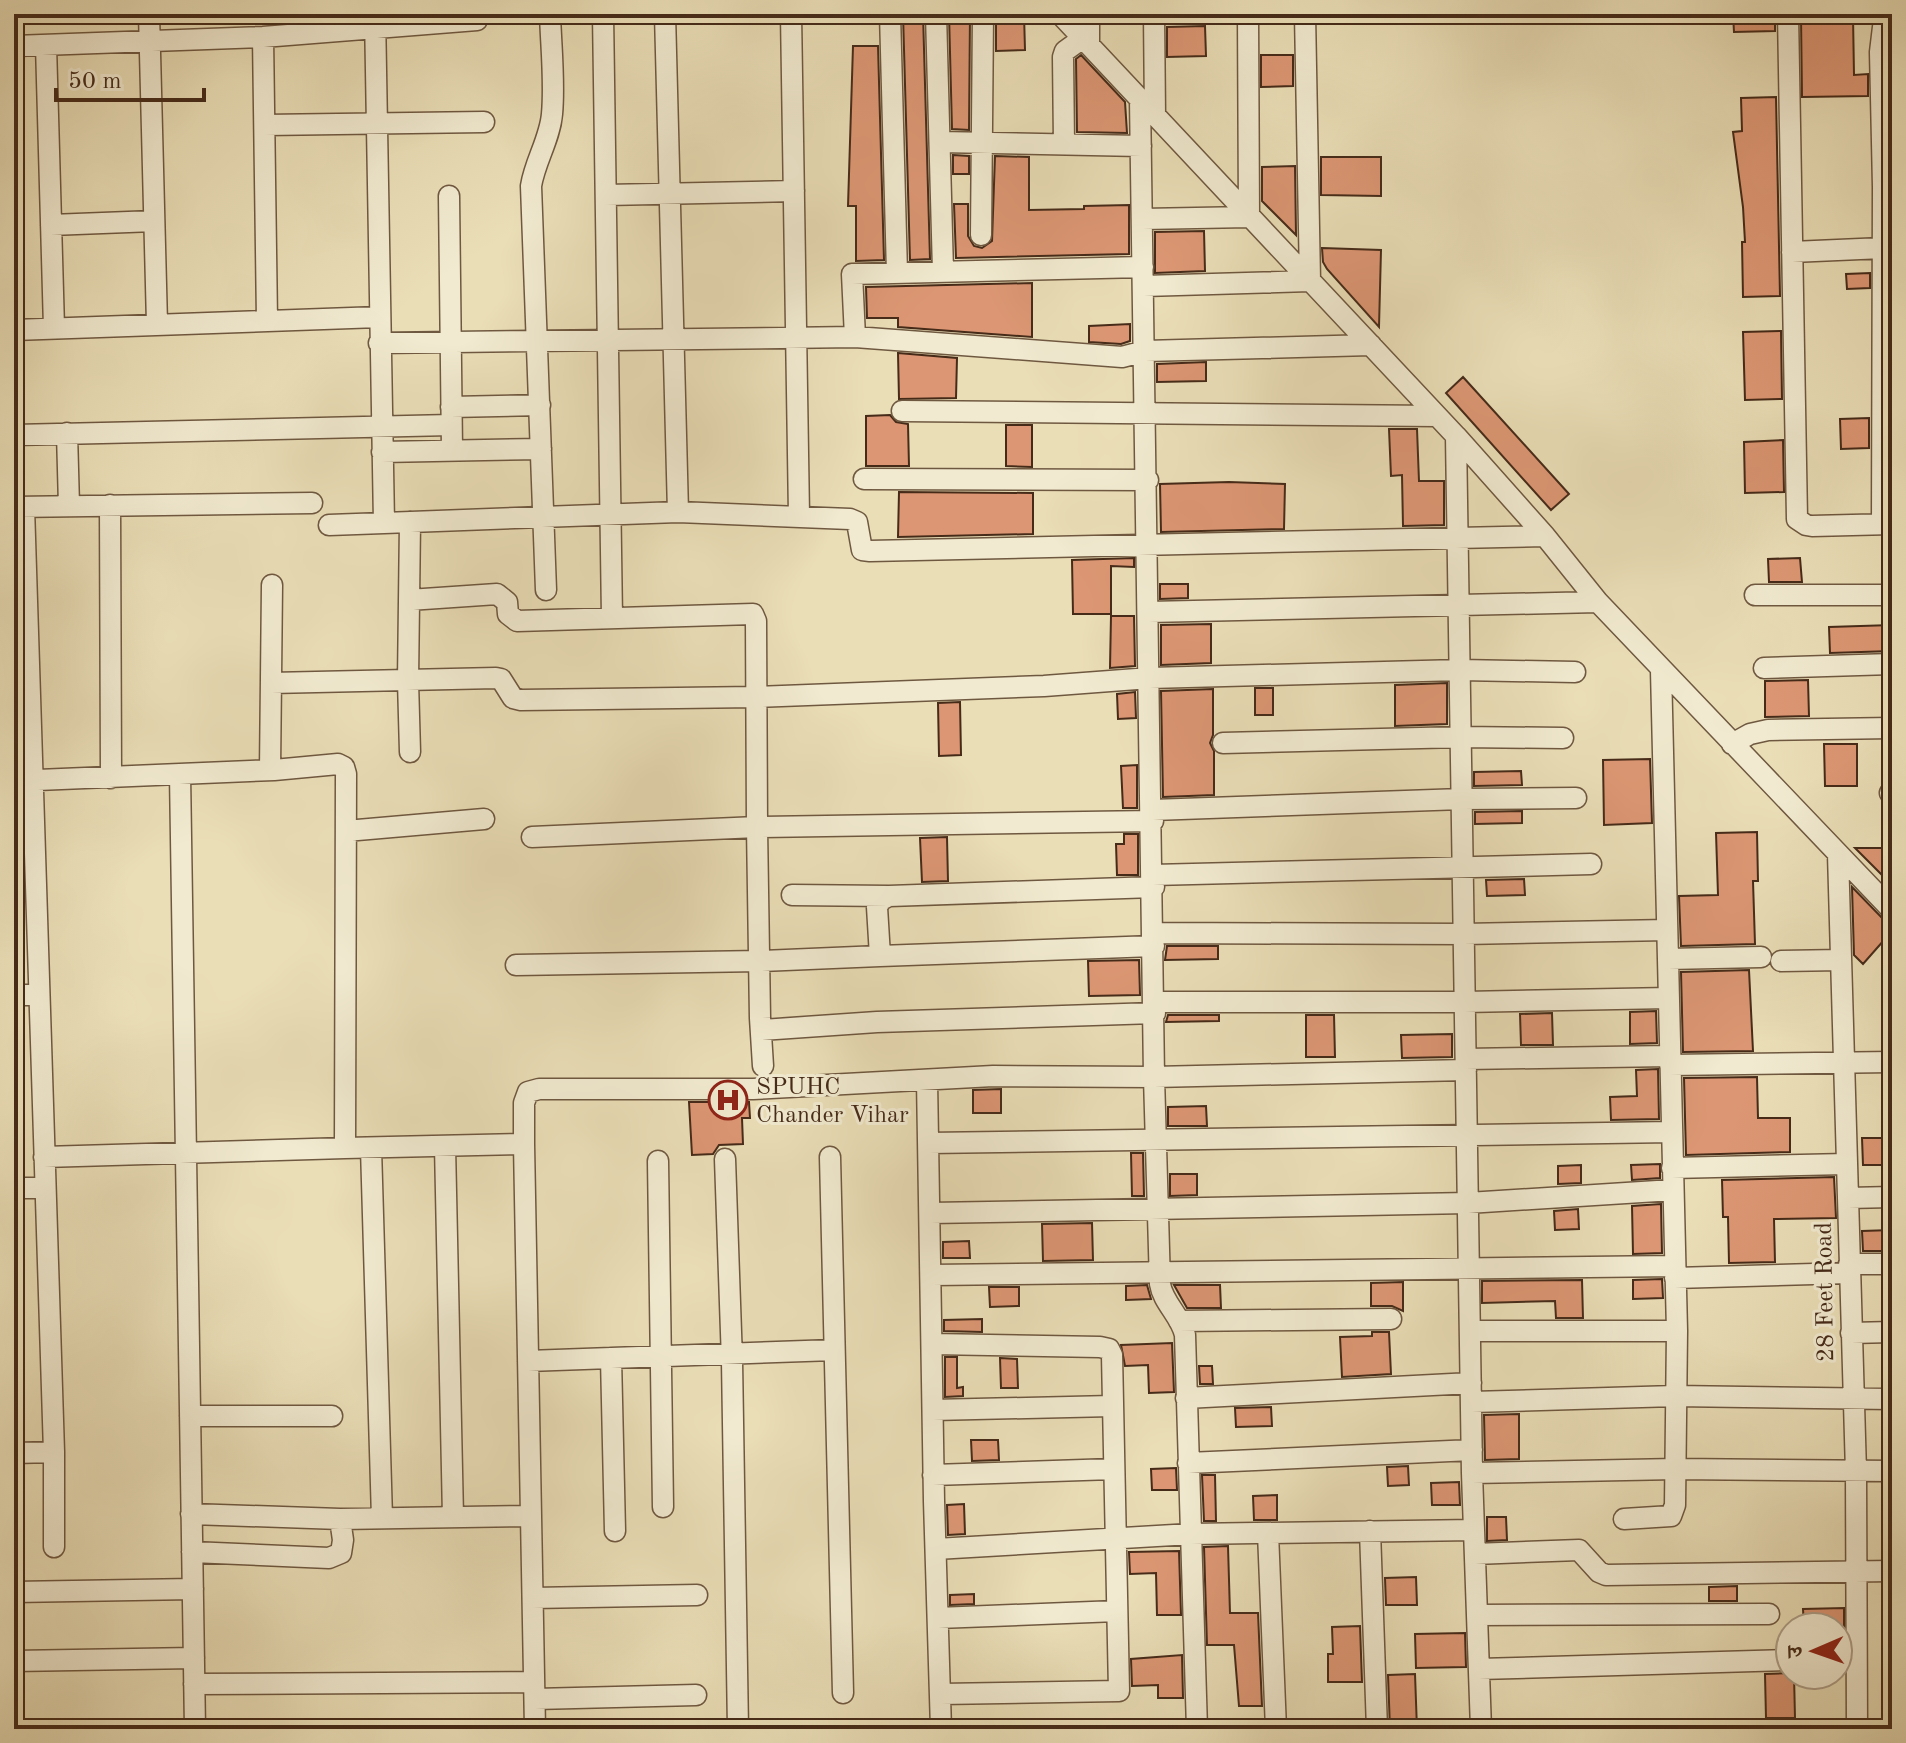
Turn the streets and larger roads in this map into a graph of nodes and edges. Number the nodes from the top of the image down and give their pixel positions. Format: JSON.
{"nodes":[{"id":1,"x":149,"y":14,"type":"edge"},
{"id":2,"x":550,"y":14,"type":"edge"},
{"id":3,"x":603,"y":14,"type":"edge"},
{"id":4,"x":665,"y":14,"type":"edge"},
{"id":5,"x":791,"y":14,"type":"edge"},
{"id":6,"x":890,"y":14,"type":"edge"},
{"id":7,"x":936,"y":14,"type":"edge"},
{"id":8,"x":983,"y":14,"type":"edge"},
{"id":9,"x":1060,"y":14,"type":"edge"},
{"id":10,"x":1089,"y":14,"type":"edge"},
{"id":11,"x":1154,"y":14,"type":"edge"},
{"id":12,"x":1248,"y":14,"type":"edge"},
{"id":13,"x":1305,"y":14,"type":"edge"},
{"id":14,"x":1788,"y":14,"type":"edge"},
{"id":15,"x":477,"y":20,"type":"dead end"},
{"id":16,"x":375,"y":21,"type":"edge"},
{"id":17,"x":1883,"y":27,"type":"dead end"},
{"id":18,"x":263,"y":37,"type":"junction"},
{"id":19,"x":150,"y":40,"type":"junction"},
{"id":20,"x":1086,"y":41,"type":"junction"},
{"id":21,"x":46,"y":45,"type":"junction"},
{"id":22,"x":14,"y":46,"type":"edge"},
{"id":23,"x":1140,"y":99,"type":"junction"},
{"id":24,"x":1155,"y":116,"type":"junction"},
{"id":25,"x":484,"y":122,"type":"dead end"},
{"id":26,"x":265,"y":125,"type":"junction"},
{"id":27,"x":377,"y":125,"type":"junction"},
{"id":28,"x":940,"y":142,"type":"junction"},
{"id":29,"x":982,"y":142,"type":"junction"},
{"id":30,"x":1064,"y":144,"type":"junction"},
{"id":31,"x":1141,"y":146,"type":"junction"},
{"id":32,"x":794,"y":191,"type":"junction"},
{"id":33,"x":671,"y":194,"type":"junction"},
{"id":34,"x":606,"y":195,"type":"junction"},
{"id":35,"x":449,"y":196,"type":"dead end"},
{"id":36,"x":1249,"y":217,"type":"junction"},
{"id":37,"x":1143,"y":219,"type":"junction"},
{"id":38,"x":154,"y":221,"type":"junction"},
{"id":39,"x":51,"y":225,"type":"junction"},
{"id":40,"x":981,"y":235,"type":"dead end"},
{"id":41,"x":1883,"y":248,"type":"junction"},
{"id":42,"x":1792,"y":252,"type":"junction"},
{"id":43,"x":943,"y":271,"type":"junction"},
{"id":44,"x":897,"y":273,"type":"junction"},
{"id":45,"x":1144,"y":277,"type":"junction"},
{"id":46,"x":1310,"y":281,"type":"junction"},
{"id":47,"x":379,"y":317,"type":"junction"},
{"id":48,"x":267,"y":321,"type":"junction"},
{"id":49,"x":157,"y":324,"type":"junction"},
{"id":50,"x":54,"y":328,"type":"junction"},
{"id":51,"x":14,"y":330,"type":"edge"},
{"id":52,"x":855,"y":337,"type":"junction"},
{"id":53,"x":797,"y":338,"type":"junction"},
{"id":54,"x":608,"y":340,"type":"junction"},
{"id":55,"x":674,"y":341,"type":"junction"},
{"id":56,"x":539,"y":342,"type":"junction"},
{"id":57,"x":379,"y":343,"type":"junction"},
{"id":58,"x":451,"y":343,"type":"junction"},
{"id":59,"x":1371,"y":345,"type":"junction"},
{"id":60,"x":1145,"y":351,"type":"junction"},
{"id":61,"x":540,"y":405,"type":"junction"},
{"id":62,"x":902,"y":411,"type":"dead end"},
{"id":63,"x":1146,"y":414,"type":"junction"},
{"id":64,"x":451,"y":416,"type":"junction"},
{"id":65,"x":1437,"y":416,"type":"junction"},
{"id":66,"x":381,"y":426,"type":"junction"},
{"id":67,"x":67,"y":433,"type":"junction"},
{"id":68,"x":14,"y":435,"type":"edge"},
{"id":69,"x":1456,"y":436,"type":"junction"},
{"id":70,"x":541,"y":449,"type":"junction"},
{"id":71,"x":452,"y":450,"type":"junction"},
{"id":72,"x":382,"y":452,"type":"junction"},
{"id":73,"x":864,"y":479,"type":"dead end"},
{"id":74,"x":1148,"y":480,"type":"junction"},
{"id":75,"x":312,"y":503,"type":"dead end"},
{"id":76,"x":110,"y":505,"type":"junction"},
{"id":77,"x":69,"y":506,"type":"junction"},
{"id":78,"x":19,"y":507,"type":"edge"},
{"id":79,"x":678,"y":512,"type":"junction"},
{"id":80,"x":611,"y":515,"type":"junction"},
{"id":81,"x":799,"y":516,"type":"junction"},
{"id":82,"x":544,"y":517,"type":"junction"},
{"id":83,"x":410,"y":522,"type":"junction"},
{"id":84,"x":384,"y":523,"type":"junction"},
{"id":85,"x":1887,"y":524,"type":"edge"},
{"id":86,"x":329,"y":525,"type":"dead end"},
{"id":87,"x":1545,"y":536,"type":"junction"},
{"id":88,"x":1458,"y":539,"type":"junction"},
{"id":89,"x":1148,"y":546,"type":"junction"},
{"id":90,"x":272,"y":585,"type":"dead end"},
{"id":91,"x":546,"y":590,"type":"dead end"},
{"id":92,"x":1755,"y":595,"type":"dead end"},
{"id":93,"x":1892,"y":595,"type":"edge"},
{"id":94,"x":409,"y":600,"type":"junction"},
{"id":95,"x":1598,"y":602,"type":"junction"},
{"id":96,"x":1459,"y":604,"type":"junction"},
{"id":97,"x":1149,"y":612,"type":"junction"},
{"id":98,"x":612,"y":618,"type":"junction"},
{"id":99,"x":1892,"y":664,"type":"edge"},
{"id":100,"x":1764,"y":668,"type":"dead end"},
{"id":101,"x":1460,"y":670,"type":"junction"},
{"id":102,"x":1661,"y":670,"type":"junction"},
{"id":103,"x":1575,"y":672,"type":"dead end"},
{"id":104,"x":1150,"y":678,"type":"junction"},
{"id":105,"x":408,"y":681,"type":"junction"},
{"id":106,"x":271,"y":683,"type":"junction"},
{"id":107,"x":755,"y":697,"type":"junction"},
{"id":108,"x":1892,"y":728,"type":"edge"},
{"id":109,"x":1461,"y":737,"type":"junction"},
{"id":110,"x":1563,"y":738,"type":"dead end"},
{"id":111,"x":1223,"y":743,"type":"dead end"},
{"id":112,"x":1732,"y":744,"type":"junction"},
{"id":113,"x":410,"y":752,"type":"dead end"},
{"id":114,"x":270,"y":770,"type":"junction"},
{"id":115,"x":180,"y":774,"type":"junction"},
{"id":116,"x":111,"y":778,"type":"junction"},
{"id":117,"x":23,"y":781,"type":"edge"},
{"id":118,"x":1576,"y":798,"type":"dead end"},
{"id":119,"x":1462,"y":799,"type":"junction"},
{"id":120,"x":1153,"y":816,"type":"junction"},
{"id":121,"x":484,"y":819,"type":"dead end"},
{"id":122,"x":757,"y":827,"type":"junction"},
{"id":123,"x":346,"y":831,"type":"junction"},
{"id":124,"x":532,"y":837,"type":"dead end"},
{"id":125,"x":1838,"y":854,"type":"junction"},
{"id":126,"x":1591,"y":864,"type":"dead end"},
{"id":127,"x":1463,"y":867,"type":"junction"},
{"id":128,"x":1153,"y":881,"type":"junction"},
{"id":129,"x":792,"y":895,"type":"dead end"},
{"id":130,"x":889,"y":896,"type":"junction"},
{"id":131,"x":1892,"y":910,"type":"edge"},
{"id":132,"x":1667,"y":930,"type":"junction"},
{"id":133,"x":1464,"y":934,"type":"junction"},
{"id":134,"x":1154,"y":940,"type":"junction"},
{"id":135,"x":880,"y":956,"type":"junction"},
{"id":136,"x":1668,"y":959,"type":"junction"},
{"id":137,"x":1841,"y":960,"type":"junction"},
{"id":138,"x":760,"y":961,"type":"junction"},
{"id":139,"x":516,"y":965,"type":"dead end"},
{"id":140,"x":14,"y":995,"type":"edge"},
{"id":141,"x":39,"y":995,"type":"junction"},
{"id":142,"x":1669,"y":998,"type":"junction"},
{"id":143,"x":1465,"y":1002,"type":"junction"},
{"id":144,"x":1155,"y":1008,"type":"junction"},
{"id":145,"x":761,"y":1030,"type":"junction"},
{"id":146,"x":1670,"y":1060,"type":"junction"},
{"id":147,"x":1892,"y":1062,"type":"edge"},
{"id":148,"x":1844,"y":1063,"type":"junction"},
{"id":149,"x":1466,"y":1065,"type":"junction"},
{"id":150,"x":763,"y":1066,"type":"dead end"},
{"id":151,"x":1154,"y":1077,"type":"junction"},
{"id":152,"x":927,"y":1080,"type":"junction"},
{"id":153,"x":1672,"y":1132,"type":"junction"},
{"id":154,"x":1467,"y":1135,"type":"junction"},
{"id":155,"x":1157,"y":1140,"type":"junction"},
{"id":156,"x":929,"y":1143,"type":"junction"},
{"id":157,"x":524,"y":1144,"type":"junction"},
{"id":158,"x":445,"y":1146,"type":"junction"},
{"id":159,"x":345,"y":1148,"type":"junction"},
{"id":160,"x":371,"y":1148,"type":"junction"},
{"id":161,"x":186,"y":1151,"type":"junction"},
{"id":162,"x":44,"y":1157,"type":"junction"},
{"id":163,"x":830,"y":1157,"type":"dead end"},
{"id":164,"x":725,"y":1159,"type":"dead end"},
{"id":165,"x":658,"y":1161,"type":"dead end"},
{"id":166,"x":1846,"y":1164,"type":"junction"},
{"id":167,"x":1672,"y":1168,"type":"junction"},
{"id":168,"x":14,"y":1188,"type":"edge"},
{"id":169,"x":45,"y":1188,"type":"junction"},
{"id":170,"x":1673,"y":1190,"type":"junction"},
{"id":171,"x":1892,"y":1197,"type":"edge"},
{"id":172,"x":1848,"y":1198,"type":"junction"},
{"id":173,"x":1468,"y":1203,"type":"junction"},
{"id":174,"x":1158,"y":1207,"type":"junction"},
{"id":175,"x":931,"y":1213,"type":"junction"},
{"id":176,"x":1892,"y":1264,"type":"edge"},
{"id":177,"x":1469,"y":1268,"type":"junction"},
{"id":178,"x":1849,"y":1269,"type":"junction"},
{"id":179,"x":1160,"y":1271,"type":"junction"},
{"id":180,"x":1675,"y":1272,"type":"junction"},
{"id":181,"x":932,"y":1275,"type":"junction"},
{"id":182,"x":1391,"y":1319,"type":"dead end"},
{"id":183,"x":1179,"y":1321,"type":"junction"},
{"id":184,"x":1470,"y":1331,"type":"junction"},
{"id":185,"x":1677,"y":1331,"type":"junction"},
{"id":186,"x":1892,"y":1332,"type":"edge"},
{"id":187,"x":1851,"y":1333,"type":"junction"},
{"id":188,"x":932,"y":1344,"type":"junction"},
{"id":189,"x":834,"y":1350,"type":"junction"},
{"id":190,"x":732,"y":1354,"type":"junction"},
{"id":191,"x":660,"y":1357,"type":"junction"},
{"id":192,"x":611,"y":1358,"type":"junction"},
{"id":193,"x":528,"y":1361,"type":"junction"},
{"id":194,"x":1471,"y":1392,"type":"junction"},
{"id":195,"x":1675,"y":1396,"type":"junction"},
{"id":196,"x":1186,"y":1398,"type":"junction"},
{"id":197,"x":1853,"y":1399,"type":"junction"},
{"id":198,"x":1892,"y":1399,"type":"edge"},
{"id":199,"x":1112,"y":1406,"type":"junction"},
{"id":200,"x":933,"y":1410,"type":"junction"},
{"id":201,"x":190,"y":1416,"type":"junction"},
{"id":202,"x":332,"y":1416,"type":"dead end"},
{"id":203,"x":1472,"y":1450,"type":"junction"},
{"id":204,"x":54,"y":1452,"type":"junction"},
{"id":205,"x":14,"y":1453,"type":"edge"},
{"id":206,"x":1188,"y":1463,"type":"junction"},
{"id":207,"x":1113,"y":1469,"type":"junction"},
{"id":208,"x":1676,"y":1469,"type":"junction"},
{"id":209,"x":1892,"y":1471,"type":"edge"},
{"id":210,"x":1856,"y":1472,"type":"junction"},
{"id":211,"x":1472,"y":1473,"type":"junction"},
{"id":212,"x":933,"y":1475,"type":"junction"},
{"id":213,"x":663,"y":1507,"type":"dead end"},
{"id":214,"x":191,"y":1514,"type":"junction"},
{"id":215,"x":531,"y":1516,"type":"junction"},
{"id":216,"x":453,"y":1517,"type":"junction"},
{"id":217,"x":382,"y":1518,"type":"junction"},
{"id":218,"x":340,"y":1519,"type":"junction"},
{"id":219,"x":1624,"y":1519,"type":"dead end"},
{"id":220,"x":1474,"y":1530,"type":"junction"},
{"id":221,"x":615,"y":1531,"type":"dead end"},
{"id":222,"x":1370,"y":1531,"type":"junction"},
{"id":223,"x":1268,"y":1533,"type":"junction"},
{"id":224,"x":1191,"y":1534,"type":"junction"},
{"id":225,"x":1115,"y":1537,"type":"junction"},
{"id":226,"x":54,"y":1547,"type":"dead end"},
{"id":227,"x":936,"y":1549,"type":"junction"},
{"id":228,"x":192,"y":1552,"type":"junction"},
{"id":229,"x":1475,"y":1554,"type":"junction"},
{"id":230,"x":1892,"y":1571,"type":"edge"},
{"id":231,"x":1856,"y":1572,"type":"junction"},
{"id":232,"x":193,"y":1589,"type":"junction"},
{"id":233,"x":14,"y":1592,"type":"edge"},
{"id":234,"x":697,"y":1595,"type":"dead end"},
{"id":235,"x":533,"y":1598,"type":"junction"},
{"id":236,"x":1117,"y":1611,"type":"junction"},
{"id":237,"x":1852,"y":1611,"type":"edge"},
{"id":238,"x":1769,"y":1614,"type":"dead end"},
{"id":239,"x":1477,"y":1615,"type":"junction"},
{"id":240,"x":938,"y":1618,"type":"junction"},
{"id":241,"x":194,"y":1658,"type":"junction"},
{"id":242,"x":1774,"y":1660,"type":"edge"},
{"id":243,"x":14,"y":1661,"type":"edge"},
{"id":244,"x":1479,"y":1669,"type":"junction"},
{"id":245,"x":194,"y":1684,"type":"junction"},
{"id":246,"x":535,"y":1690,"type":"junction"},
{"id":247,"x":1852,"y":1691,"type":"edge"},
{"id":248,"x":843,"y":1693,"type":"dead end"},
{"id":249,"x":941,"y":1694,"type":"junction"},
{"id":250,"x":696,"y":1695,"type":"dead end"},
{"id":251,"x":195,"y":1729,"type":"edge"},
{"id":252,"x":535,"y":1729,"type":"edge"},
{"id":253,"x":738,"y":1729,"type":"edge"},
{"id":254,"x":941,"y":1729,"type":"edge"},
{"id":255,"x":1197,"y":1729,"type":"edge"},
{"id":256,"x":1276,"y":1729,"type":"edge"},
{"id":257,"x":1377,"y":1729,"type":"edge"},
{"id":258,"x":1481,"y":1729,"type":"edge"},
{"id":259,"x":1857,"y":1729,"type":"edge"}],
"edges":[{"from":1,"to":19,"type":"street"},
{"from":2,"to":56,"type":"street"},
{"from":3,"to":34,"type":"street"},
{"from":4,"to":33,"type":"street"},
{"from":5,"to":32,"type":"street"},
{"from":6,"to":44,"type":"street"},
{"from":7,"to":28,"type":"street"},
{"from":8,"to":29,"type":"street"},
{"from":9,"to":20,"type":"street"},
{"from":10,"to":20,"type":"street"},
{"from":11,"to":24,"type":"street"},
{"from":12,"to":36,"type":"street"},
{"from":13,"to":46,"type":"street"},
{"from":14,"to":42,"type":"street"},
{"from":15,"to":16,"type":"street"},
{"from":16,"to":18,"type":"street"},
{"from":16,"to":27,"type":"street"},
{"from":17,"to":41,"type":"street"},
{"from":18,"to":19,"type":"street"},
{"from":18,"to":26,"type":"street"},
{"from":19,"to":21,"type":"street"},
{"from":19,"to":38,"type":"street"},
{"from":20,"to":23,"type":"street"},
{"from":20,"to":30,"type":"street"},
{"from":21,"to":22,"type":"street"},
{"from":21,"to":39,"type":"street"},
{"from":23,"to":24,"type":"street"},
{"from":23,"to":31,"type":"street"},
{"from":24,"to":36,"type":"street"},
{"from":25,"to":27,"type":"street"},
{"from":26,"to":27,"type":"street"},
{"from":26,"to":48,"type":"street"},
{"from":27,"to":47,"type":"street"},
{"from":28,"to":29,"type":"street"},
{"from":28,"to":43,"type":"street"},
{"from":29,"to":30,"type":"street"},
{"from":29,"to":40,"type":"street"},
{"from":30,"to":31,"type":"street"},
{"from":31,"to":37,"type":"street"},
{"from":32,"to":33,"type":"street"},
{"from":32,"to":53,"type":"street"},
{"from":33,"to":34,"type":"street"},
{"from":33,"to":55,"type":"street"},
{"from":34,"to":54,"type":"street"},
{"from":35,"to":58,"type":"street"},
{"from":36,"to":37,"type":"street"},
{"from":36,"to":46,"type":"street"},
{"from":37,"to":45,"type":"street"},
{"from":38,"to":39,"type":"street"},
{"from":38,"to":49,"type":"street"},
{"from":39,"to":50,"type":"street"},
{"from":41,"to":42,"type":"street"},
{"from":41,"to":85,"type":"street"},
{"from":42,"to":85,"type":"street"},
{"from":43,"to":44,"type":"street"},
{"from":43,"to":45,"type":"street"},
{"from":44,"to":52,"type":"street"},
{"from":45,"to":46,"type":"street"},
{"from":45,"to":60,"type":"street"},
{"from":46,"to":59,"type":"street"},
{"from":47,"to":48,"type":"street"},
{"from":47,"to":57,"type":"street"},
{"from":48,"to":49,"type":"street"},
{"from":49,"to":50,"type":"street"},
{"from":50,"to":51,"type":"street"},
{"from":52,"to":53,"type":"street"},
{"from":52,"to":60,"type":"street"},
{"from":53,"to":55,"type":"street"},
{"from":53,"to":81,"type":"street"},
{"from":54,"to":55,"type":"street"},
{"from":54,"to":56,"type":"street"},
{"from":54,"to":80,"type":"street"},
{"from":55,"to":79,"type":"street"},
{"from":56,"to":58,"type":"street"},
{"from":56,"to":61,"type":"street"},
{"from":57,"to":58,"type":"street"},
{"from":57,"to":66,"type":"street"},
{"from":58,"to":64,"type":"street"},
{"from":59,"to":60,"type":"street"},
{"from":59,"to":65,"type":"street"},
{"from":60,"to":63,"type":"street"},
{"from":61,"to":64,"type":"street"},
{"from":61,"to":70,"type":"street"},
{"from":62,"to":63,"type":"street"},
{"from":63,"to":65,"type":"street"},
{"from":63,"to":74,"type":"street"},
{"from":64,"to":66,"type":"street"},
{"from":64,"to":71,"type":"street"},
{"from":65,"to":69,"type":"street"},
{"from":66,"to":67,"type":"street"},
{"from":66,"to":72,"type":"street"},
{"from":67,"to":68,"type":"street"},
{"from":67,"to":77,"type":"street"},
{"from":69,"to":87,"type":"street"},
{"from":69,"to":88,"type":"street"},
{"from":70,"to":71,"type":"street"},
{"from":70,"to":82,"type":"street"},
{"from":71,"to":72,"type":"street"},
{"from":72,"to":84,"type":"street"},
{"from":73,"to":74,"type":"street"},
{"from":74,"to":89,"type":"street"},
{"from":75,"to":76,"type":"street"},
{"from":76,"to":77,"type":"street"},
{"from":76,"to":116,"type":"street"},
{"from":77,"to":78,"type":"street"},
{"from":78,"to":117,"type":"street"},
{"from":79,"to":80,"type":"street"},
{"from":79,"to":81,"type":"street"},
{"from":80,"to":82,"type":"street"},
{"from":80,"to":98,"type":"street"},
{"from":81,"to":89,"type":"street"},
{"from":82,"to":83,"type":"street"},
{"from":82,"to":91,"type":"street"},
{"from":83,"to":84,"type":"street"},
{"from":83,"to":94,"type":"street"},
{"from":84,"to":86,"type":"street"},
{"from":87,"to":88,"type":"street"},
{"from":87,"to":95,"type":"street"},
{"from":88,"to":89,"type":"street"},
{"from":88,"to":96,"type":"street"},
{"from":89,"to":97,"type":"street"},
{"from":90,"to":106,"type":"street"},
{"from":92,"to":93,"type":"street"},
{"from":94,"to":98,"type":"street"},
{"from":94,"to":105,"type":"street"},
{"from":95,"to":96,"type":"street"},
{"from":95,"to":102,"type":"street"},
{"from":96,"to":97,"type":"street"},
{"from":96,"to":101,"type":"street"},
{"from":97,"to":104,"type":"street"},
{"from":98,"to":107,"type":"street"},
{"from":99,"to":100,"type":"street"},
{"from":101,"to":103,"type":"street"},
{"from":101,"to":104,"type":"street"},
{"from":101,"to":109,"type":"street"},
{"from":102,"to":112,"type":"street"},
{"from":102,"to":132,"type":"street"},
{"from":104,"to":107,"type":"street"},
{"from":104,"to":120,"type":"street"},
{"from":105,"to":106,"type":"street"},
{"from":105,"to":107,"type":"street"},
{"from":105,"to":113,"type":"street"},
{"from":106,"to":114,"type":"street"},
{"from":107,"to":122,"type":"street"},
{"from":108,"to":112,"type":"street"},
{"from":109,"to":110,"type":"street"},
{"from":109,"to":111,"type":"street"},
{"from":109,"to":119,"type":"street"},
{"from":112,"to":125,"type":"street"},
{"from":114,"to":115,"type":"street"},
{"from":114,"to":123,"type":"street"},
{"from":115,"to":116,"type":"street"},
{"from":115,"to":161,"type":"street"},
{"from":116,"to":117,"type":"street"},
{"from":117,"to":141,"type":"street"},
{"from":118,"to":119,"type":"street"},
{"from":119,"to":120,"type":"street"},
{"from":119,"to":127,"type":"street"},
{"from":120,"to":122,"type":"street"},
{"from":120,"to":128,"type":"street"},
{"from":121,"to":123,"type":"street"},
{"from":122,"to":124,"type":"street"},
{"from":122,"to":138,"type":"street"},
{"from":123,"to":159,"type":"street"},
{"from":125,"to":131,"type":"street"},
{"from":125,"to":137,"type":"street","name":"28 Feet Road"},
{"from":126,"to":127,"type":"street"},
{"from":127,"to":128,"type":"street"},
{"from":127,"to":133,"type":"street"},
{"from":128,"to":130,"type":"street"},
{"from":128,"to":134,"type":"street"},
{"from":129,"to":130,"type":"street"},
{"from":130,"to":135,"type":"street"},
{"from":132,"to":133,"type":"street"},
{"from":132,"to":136,"type":"street"},
{"from":133,"to":134,"type":"street"},
{"from":133,"to":143,"type":"street"},
{"from":134,"to":135,"type":"street"},
{"from":134,"to":144,"type":"street"},
{"from":135,"to":138,"type":"street"},
{"from":136,"to":137,"type":"street"},
{"from":136,"to":142,"type":"street"},
{"from":137,"to":148,"type":"street","name":"28 Feet Road"},
{"from":138,"to":139,"type":"street"},
{"from":138,"to":145,"type":"street"},
{"from":140,"to":141,"type":"street"},
{"from":141,"to":162,"type":"street"},
{"from":142,"to":143,"type":"street"},
{"from":142,"to":146,"type":"street"},
{"from":143,"to":144,"type":"street"},
{"from":143,"to":149,"type":"street"},
{"from":144,"to":145,"type":"street"},
{"from":144,"to":151,"type":"street"},
{"from":145,"to":150,"type":"street"},
{"from":146,"to":148,"type":"street"},
{"from":146,"to":149,"type":"street"},
{"from":146,"to":153,"type":"street"},
{"from":147,"to":148,"type":"street"},
{"from":148,"to":166,"type":"street","name":"28 Feet Road"},
{"from":149,"to":151,"type":"street"},
{"from":149,"to":154,"type":"street"},
{"from":151,"to":152,"type":"street"},
{"from":151,"to":155,"type":"street"},
{"from":152,"to":156,"type":"street"},
{"from":152,"to":157,"type":"street"},
{"from":153,"to":154,"type":"street"},
{"from":153,"to":167,"type":"street"},
{"from":154,"to":155,"type":"street"},
{"from":154,"to":173,"type":"street"},
{"from":155,"to":156,"type":"street"},
{"from":155,"to":174,"type":"street"},
{"from":156,"to":175,"type":"street"},
{"from":157,"to":158,"type":"street"},
{"from":157,"to":193,"type":"street"},
{"from":158,"to":160,"type":"street"},
{"from":158,"to":216,"type":"street"},
{"from":159,"to":160,"type":"street"},
{"from":159,"to":161,"type":"street"},
{"from":160,"to":217,"type":"street"},
{"from":161,"to":162,"type":"street"},
{"from":161,"to":201,"type":"street"},
{"from":162,"to":169,"type":"street"},
{"from":163,"to":189,"type":"street"},
{"from":164,"to":190,"type":"street"},
{"from":165,"to":191,"type":"street"},
{"from":166,"to":167,"type":"street"},
{"from":166,"to":172,"type":"street","name":"28 Feet Road"},
{"from":167,"to":170,"type":"street"},
{"from":168,"to":169,"type":"street"},
{"from":169,"to":204,"type":"street"},
{"from":170,"to":173,"type":"street"},
{"from":170,"to":180,"type":"street"},
{"from":171,"to":172,"type":"street"},
{"from":172,"to":178,"type":"street","name":"28 Feet Road"},
{"from":173,"to":174,"type":"street"},
{"from":173,"to":177,"type":"street"},
{"from":174,"to":175,"type":"street"},
{"from":174,"to":179,"type":"street"},
{"from":175,"to":181,"type":"street"},
{"from":176,"to":178,"type":"street"},
{"from":177,"to":179,"type":"street"},
{"from":177,"to":180,"type":"street"},
{"from":177,"to":184,"type":"street"},
{"from":178,"to":180,"type":"street"},
{"from":178,"to":187,"type":"street","name":"28 Feet Road"},
{"from":179,"to":181,"type":"street"},
{"from":179,"to":183,"type":"street"},
{"from":180,"to":185,"type":"street"},
{"from":181,"to":188,"type":"street"},
{"from":182,"to":183,"type":"street"},
{"from":183,"to":196,"type":"street"},
{"from":184,"to":185,"type":"street"},
{"from":184,"to":194,"type":"street"},
{"from":185,"to":195,"type":"street"},
{"from":186,"to":187,"type":"street"},
{"from":187,"to":197,"type":"street","name":"28 Feet Road"},
{"from":188,"to":199,"type":"street"},
{"from":188,"to":200,"type":"street"},
{"from":189,"to":190,"type":"street"},
{"from":189,"to":248,"type":"street"},
{"from":190,"to":191,"type":"street"},
{"from":190,"to":253,"type":"street"},
{"from":191,"to":192,"type":"street"},
{"from":191,"to":213,"type":"street"},
{"from":192,"to":193,"type":"street"},
{"from":192,"to":221,"type":"street"},
{"from":193,"to":215,"type":"street"},
{"from":194,"to":195,"type":"street"},
{"from":194,"to":196,"type":"street"},
{"from":194,"to":203,"type":"street"},
{"from":195,"to":197,"type":"street"},
{"from":195,"to":208,"type":"street"},
{"from":196,"to":206,"type":"street"},
{"from":197,"to":198,"type":"street"},
{"from":197,"to":210,"type":"street","name":"28 Feet Road"},
{"from":199,"to":200,"type":"street"},
{"from":199,"to":207,"type":"street"},
{"from":200,"to":212,"type":"street"},
{"from":201,"to":202,"type":"street"},
{"from":201,"to":214,"type":"street"},
{"from":203,"to":206,"type":"street"},
{"from":203,"to":211,"type":"street"},
{"from":204,"to":205,"type":"street"},
{"from":204,"to":226,"type":"street"},
{"from":206,"to":224,"type":"street"},
{"from":207,"to":212,"type":"street"},
{"from":207,"to":225,"type":"street"},
{"from":208,"to":210,"type":"street"},
{"from":208,"to":211,"type":"street"},
{"from":208,"to":219,"type":"street"},
{"from":209,"to":210,"type":"street"},
{"from":210,"to":231,"type":"street","name":"28 Feet Road"},
{"from":211,"to":220,"type":"street"},
{"from":212,"to":227,"type":"street"},
{"from":214,"to":218,"type":"street"},
{"from":214,"to":228,"type":"street"},
{"from":215,"to":216,"type":"street"},
{"from":215,"to":235,"type":"street"},
{"from":216,"to":217,"type":"street"},
{"from":217,"to":218,"type":"street"},
{"from":218,"to":228,"type":"street"},
{"from":220,"to":222,"type":"street"},
{"from":220,"to":229,"type":"street"},
{"from":222,"to":223,"type":"street"},
{"from":222,"to":257,"type":"street"},
{"from":223,"to":224,"type":"street"},
{"from":223,"to":256,"type":"street"},
{"from":224,"to":225,"type":"street"},
{"from":224,"to":255,"type":"street"},
{"from":225,"to":227,"type":"street"},
{"from":225,"to":236,"type":"street"},
{"from":227,"to":240,"type":"street"},
{"from":228,"to":232,"type":"street"},
{"from":229,"to":231,"type":"street"},
{"from":229,"to":239,"type":"street"},
{"from":230,"to":231,"type":"street"},
{"from":231,"to":237,"type":"street","name":"28 Feet Road"},
{"from":232,"to":233,"type":"street"},
{"from":232,"to":241,"type":"street"},
{"from":234,"to":235,"type":"street"},
{"from":235,"to":246,"type":"street"},
{"from":236,"to":240,"type":"street"},
{"from":236,"to":249,"type":"street"},
{"from":238,"to":239,"type":"street"},
{"from":239,"to":244,"type":"street"},
{"from":240,"to":249,"type":"street"},
{"from":241,"to":243,"type":"street"},
{"from":241,"to":245,"type":"street"},
{"from":242,"to":244,"type":"street"},
{"from":244,"to":258,"type":"street"},
{"from":245,"to":246,"type":"street"},
{"from":245,"to":251,"type":"street"},
{"from":246,"to":250,"type":"street"},
{"from":246,"to":252,"type":"street"},
{"from":247,"to":259,"type":"street","name":"28 Feet Road"},
{"from":249,"to":254,"type":"street"}]}
